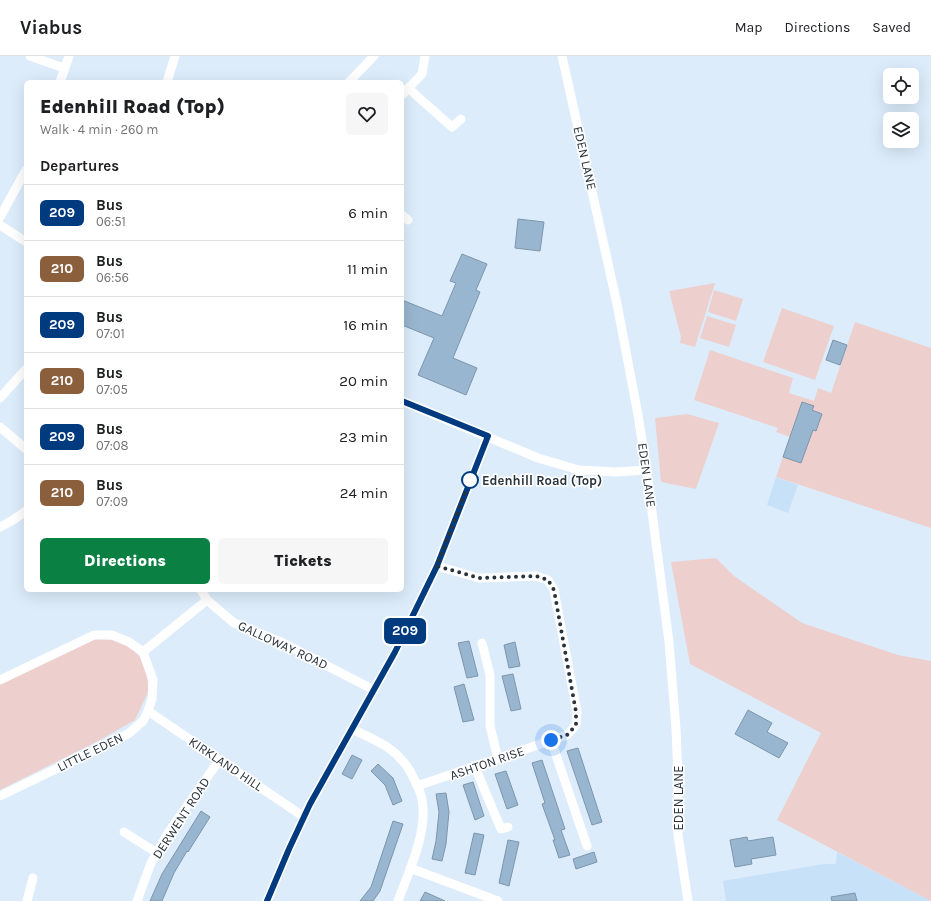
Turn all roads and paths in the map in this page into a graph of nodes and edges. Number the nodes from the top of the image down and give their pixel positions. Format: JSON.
{"nodes":[{"id":1,"x":30,"y":56,"type":"edge"},
{"id":2,"x":69,"y":56,"type":"edge"},
{"id":3,"x":175,"y":56,"type":"edge"},
{"id":4,"x":374,"y":56,"type":"edge"},
{"id":5,"x":425,"y":56,"type":"edge"},
{"id":6,"x":562,"y":56,"type":"edge"},
{"id":7,"x":64,"y":68,"type":"junction"},
{"id":8,"x":61,"y":80,"type":"edge"},
{"id":9,"x":168,"y":80,"type":"edge"},
{"id":10,"x":351,"y":80,"type":"edge"},
{"id":11,"x":405,"y":92,"type":"edge"},
{"id":12,"x":461,"y":119,"type":"dead end"},
{"id":13,"x":24,"y":174,"type":"edge"},
{"id":14,"x":0,"y":217,"type":"edge"},
{"id":15,"x":0,"y":224,"type":"edge"},
{"id":16,"x":24,"y":241,"type":"edge"},
{"id":17,"x":24,"y":371,"type":"edge"},
{"id":18,"x":0,"y":398,"type":"edge"},
{"id":19,"x":404,"y":402,"type":"edge"},
{"id":20,"x":0,"y":427,"type":"edge"},
{"id":21,"x":488,"y":436,"type":"junction"},
{"id":22,"x":24,"y":447,"type":"edge"},
{"id":23,"x":647,"y":470,"type":"junction"},
{"id":24,"x":24,"y":512,"type":"edge"},
{"id":25,"x":0,"y":527,"type":"edge"},
{"id":26,"x":437,"y":566,"type":"junction"},
{"id":27,"x":202,"y":592,"type":"edge"},
{"id":28,"x":207,"y":600,"type":"junction"},
{"id":29,"x":482,"y":643,"type":"dead end"},
{"id":30,"x":144,"y":652,"type":"junction"},
{"id":31,"x":0,"y":680,"type":"edge"},
{"id":32,"x":374,"y":690,"type":"junction"},
{"id":33,"x":148,"y":711,"type":"junction"},
{"id":34,"x":352,"y":729,"type":"junction"},
{"id":35,"x":551,"y":740,"type":"junction"},
{"id":36,"x":220,"y":759,"type":"junction"},
{"id":37,"x":498,"y":759,"type":"junction"},
{"id":38,"x":475,"y":767,"type":"junction"},
{"id":39,"x":418,"y":786,"type":"junction"},
{"id":40,"x":0,"y":796,"type":"edge"},
{"id":41,"x":304,"y":817,"type":"junction"},
{"id":42,"x":508,"y":827,"type":"dead end"},
{"id":43,"x":124,"y":832,"type":"dead end"},
{"id":44,"x":587,"y":846,"type":"dead end"},
{"id":45,"x":157,"y":853,"type":"junction"},
{"id":46,"x":410,"y":868,"type":"junction"},
{"id":47,"x":33,"y":878,"type":"dead end"},
{"id":48,"x":495,"y":900,"type":"edge"},
{"id":49,"x":27,"y":901,"type":"edge"},
{"id":50,"x":137,"y":901,"type":"edge"},
{"id":51,"x":267,"y":901,"type":"edge"},
{"id":52,"x":398,"y":901,"type":"edge"},
{"id":53,"x":688,"y":901,"type":"edge"}],
"edges":[{"from":1,"to":7,"type":"street"},
{"from":2,"to":7,"type":"street"},
{"from":3,"to":9,"type":"street"},
{"from":4,"to":10,"type":"street"},
{"from":5,"to":11,"type":"street"},
{"from":6,"to":23,"type":"street","name":"EDEN LANE"},
{"from":7,"to":8,"type":"street"},
{"from":11,"to":12,"type":"street"},
{"from":13,"to":14,"type":"street"},
{"from":15,"to":16,"type":"street"},
{"from":17,"to":18,"type":"street"},
{"from":19,"to":21,"type":"street"},
{"from":20,"to":22,"type":"street"},
{"from":21,"to":23,"type":"street"},
{"from":21,"to":26,"type":"street"},
{"from":23,"to":53,"type":"street","name":"EDEN LANE"},
{"from":24,"to":25,"type":"street"},
{"from":26,"to":32,"type":"street"},
{"from":26,"to":35,"type":"street","name":"ASHTON RISE"},
{"from":27,"to":28,"type":"street","name":"GALLOWAY ROAD"},
{"from":28,"to":30,"type":"street"},
{"from":28,"to":32,"type":"street","name":"GALLOWAY ROAD"},
{"from":29,"to":37,"type":"street"},
{"from":30,"to":31,"type":"street"},
{"from":30,"to":33,"type":"street","name":"LITTLE EDEN"},
{"from":32,"to":34,"type":"street"},
{"from":33,"to":36,"type":"street","name":"KIRKLAND HILL"},
{"from":33,"to":40,"type":"street","name":"LITTLE EDEN"},
{"from":34,"to":39,"type":"street"},
{"from":34,"to":41,"type":"street"},
{"from":35,"to":37,"type":"street","name":"ASHTON RISE"},
{"from":35,"to":44,"type":"street"},
{"from":36,"to":41,"type":"street","name":"KIRKLAND HILL"},
{"from":36,"to":45,"type":"street","name":"DERWENT ROAD"},
{"from":37,"to":38,"type":"street","name":"ASHTON RISE"},
{"from":38,"to":39,"type":"street","name":"ASHTON RISE"},
{"from":38,"to":42,"type":"street"},
{"from":39,"to":46,"type":"street"},
{"from":41,"to":51,"type":"street"},
{"from":43,"to":45,"type":"street"},
{"from":45,"to":50,"type":"street","name":"DERWENT ROAD"},
{"from":46,"to":48,"type":"street"},
{"from":46,"to":52,"type":"street"},
{"from":47,"to":49,"type":"street"}]}
